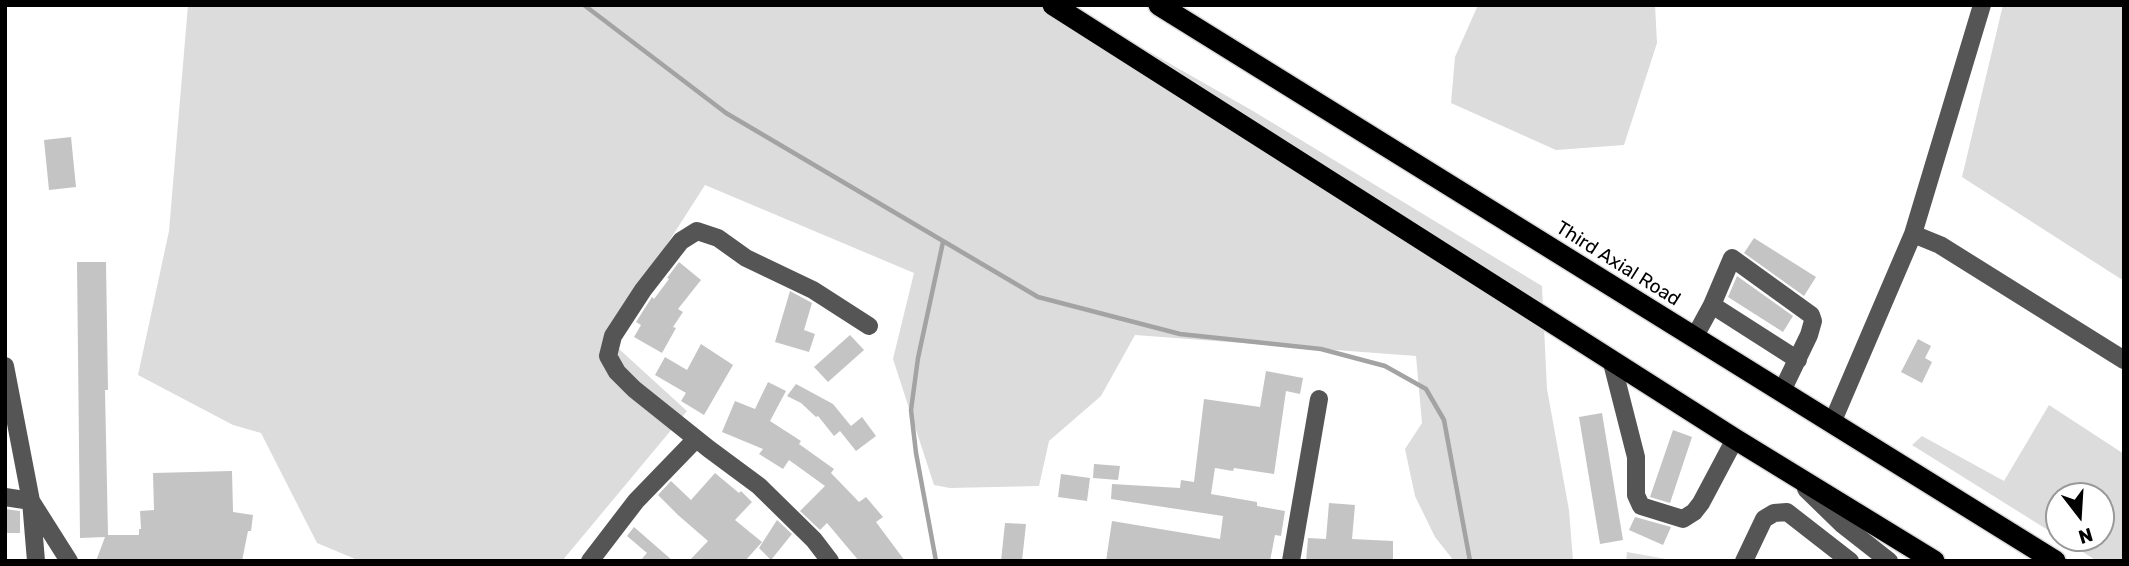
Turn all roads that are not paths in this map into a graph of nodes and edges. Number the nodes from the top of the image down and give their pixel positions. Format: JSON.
{"nodes":[{"id":1,"x":1053,"y":5,"type":"edge"},
{"id":2,"x":1159,"y":5,"type":"edge"},
{"id":3,"x":1982,"y":5,"type":"edge"},
{"id":4,"x":1913,"y":234,"type":"junction"},
{"id":5,"x":1712,"y":305,"type":"junction"},
{"id":6,"x":869,"y":326,"type":"dead end"},
{"id":7,"x":1694,"y":338,"type":"junction"},
{"id":8,"x":1611,"y":359,"type":"junction"},
{"id":9,"x":1798,"y":360,"type":"junction"},
{"id":10,"x":2124,"y":360,"type":"edge"},
{"id":11,"x":5,"y":366,"type":"edge"},
{"id":12,"x":1782,"y":391,"type":"junction"},
{"id":13,"x":1319,"y":399,"type":"dead end"},
{"id":14,"x":1832,"y":423,"type":"junction"},
{"id":15,"x":696,"y":439,"type":"junction"},
{"id":16,"x":1735,"y":439,"type":"junction"},
{"id":17,"x":1789,"y":472,"type":"junction"},
{"id":18,"x":5,"y":497,"type":"edge"},
{"id":19,"x":31,"y":500,"type":"junction"},
{"id":20,"x":595,"y":559,"type":"edge"},
{"id":21,"x":36,"y":561,"type":"edge"},
{"id":22,"x":69,"y":561,"type":"edge"},
{"id":23,"x":830,"y":561,"type":"edge"},
{"id":24,"x":1291,"y":561,"type":"edge"},
{"id":25,"x":1744,"y":561,"type":"edge"},
{"id":26,"x":1850,"y":561,"type":"edge"},
{"id":27,"x":1889,"y":561,"type":"edge"},
{"id":28,"x":1934,"y":561,"type":"edge"},
{"id":29,"x":2055,"y":561,"type":"edge"}],
"edges":[{"from":1,"to":8,"type":"highway"},
{"from":2,"to":7,"type":"highway","name":"Third Axial Road"},
{"from":3,"to":4,"type":"street"},
{"from":4,"to":10,"type":"street"},
{"from":4,"to":14,"type":"street"},
{"from":5,"to":7,"type":"street"},
{"from":5,"to":9,"type":"street"},
{"from":5,"to":9,"type":"street"},
{"from":6,"to":15,"type":"street"},
{"from":7,"to":12,"type":"highway","name":"Third Axial Road"},
{"from":8,"to":16,"type":"highway"},
{"from":8,"to":16,"type":"street"},
{"from":9,"to":12,"type":"street"},
{"from":11,"to":19,"type":"street"},
{"from":12,"to":14,"type":"highway","name":"Third Axial Road"},
{"from":13,"to":24,"type":"street"},
{"from":14,"to":29,"type":"highway","name":"Third Axial Road"},
{"from":15,"to":20,"type":"street"},
{"from":15,"to":23,"type":"street"},
{"from":16,"to":17,"type":"highway"},
{"from":17,"to":27,"type":"street"},
{"from":17,"to":28,"type":"highway"},
{"from":18,"to":19,"type":"street"},
{"from":19,"to":21,"type":"street"},
{"from":19,"to":22,"type":"street"},
{"from":25,"to":26,"type":"street"}]}
